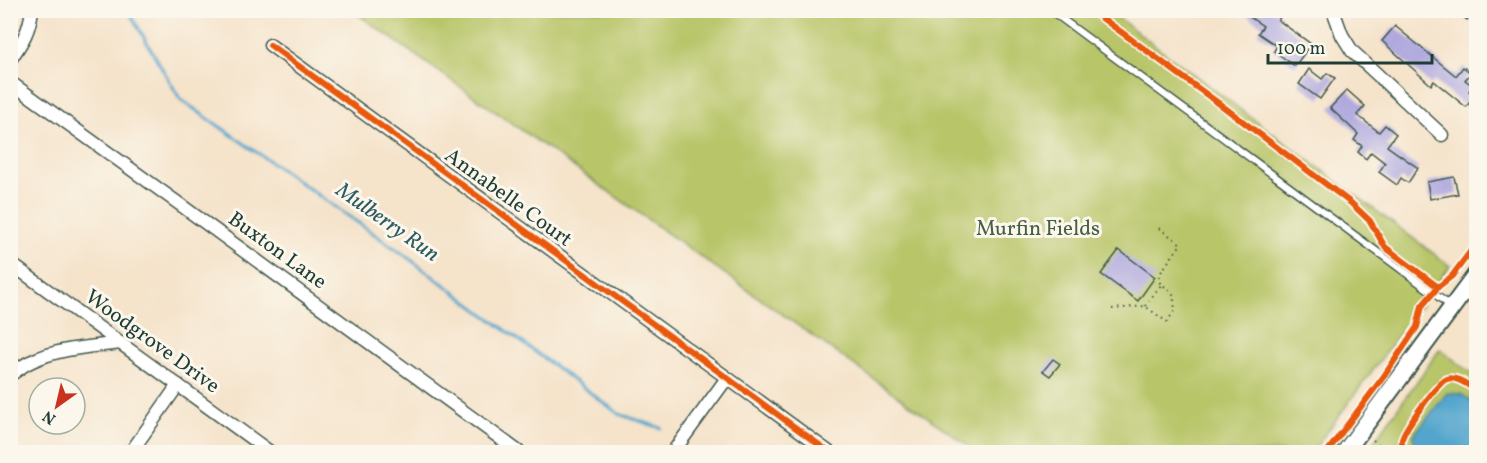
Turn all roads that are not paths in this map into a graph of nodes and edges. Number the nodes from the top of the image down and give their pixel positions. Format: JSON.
{"nodes":[{"id":1,"x":32,"y":10,"type":"edge"},
{"id":2,"x":1050,"y":10,"type":"edge"},
{"id":3,"x":1333,"y":10,"type":"edge"},
{"id":4,"x":270,"y":45,"type":"dead end"},
{"id":5,"x":10,"y":60,"type":"edge"},
{"id":6,"x":10,"y":82,"type":"edge"},
{"id":7,"x":1442,"y":135,"type":"dead end"},
{"id":8,"x":10,"y":263,"type":"edge"},
{"id":9,"x":1476,"y":275,"type":"edge"},
{"id":10,"x":1452,"y":307,"type":"junction"},
{"id":11,"x":120,"y":343,"type":"junction"},
{"id":12,"x":10,"y":375,"type":"edge"},
{"id":13,"x":727,"y":378,"type":"junction"},
{"id":14,"x":178,"y":385,"type":"junction"},
{"id":15,"x":131,"y":453,"type":"edge"},
{"id":16,"x":270,"y":453,"type":"edge"},
{"id":17,"x":519,"y":453,"type":"edge"},
{"id":18,"x":673,"y":453,"type":"edge"},
{"id":19,"x":829,"y":453,"type":"edge"},
{"id":20,"x":1345,"y":453,"type":"edge"}],
"edges":[{"from":1,"to":5,"type":"street"},
{"from":2,"to":10,"type":"lane"},
{"from":3,"to":7,"type":"street"},
{"from":4,"to":13,"type":"street","name":"Annabelle Court"},
{"from":6,"to":17,"type":"street","name":"Buxton Lane"},
{"from":8,"to":11,"type":"street","name":"Woodgrove Drive"},
{"from":9,"to":10,"type":"street"},
{"from":10,"to":20,"type":"street"},
{"from":11,"to":12,"type":"street"},
{"from":11,"to":14,"type":"street","name":"Woodgrove Drive"},
{"from":13,"to":18,"type":"street"},
{"from":13,"to":19,"type":"street","name":"Annabelle Court"},
{"from":14,"to":15,"type":"street"},
{"from":14,"to":16,"type":"street","name":"Woodgrove Drive"}]}
